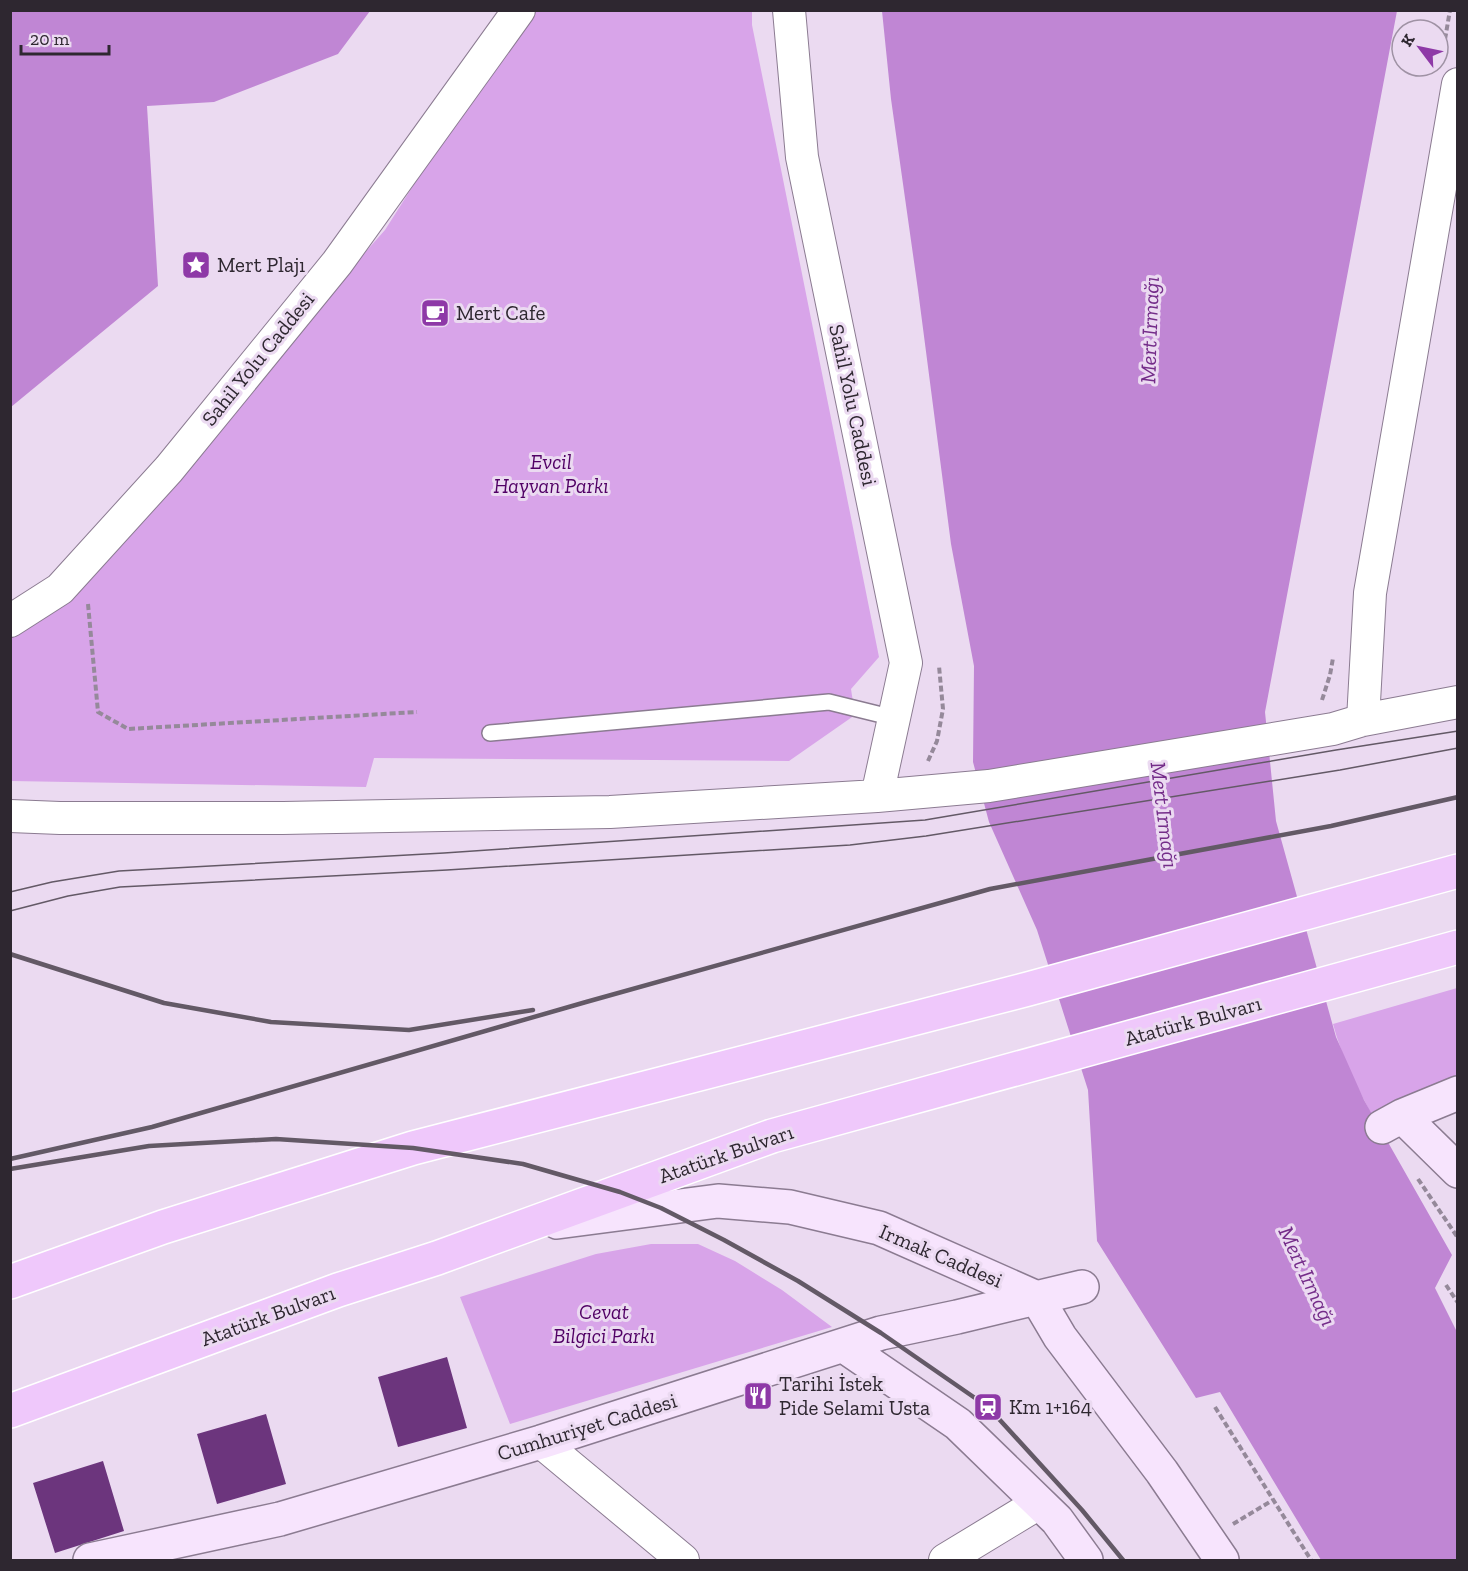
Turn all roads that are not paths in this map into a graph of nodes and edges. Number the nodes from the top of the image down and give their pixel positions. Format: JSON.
{"nodes":[{"id":1,"x":519,"y":10,"type":"edge"},
{"id":2,"x":789,"y":10,"type":"edge"},
{"id":3,"x":1458,"y":84,"type":"edge"},
{"id":4,"x":10,"y":621,"type":"edge"},
{"id":5,"x":1458,"y":702,"type":"edge"},
{"id":6,"x":894,"y":718,"type":"junction"},
{"id":7,"x":1363,"y":720,"type":"junction"},
{"id":8,"x":490,"y":734,"type":"dead end"},
{"id":9,"x":877,"y":796,"type":"junction"},
{"id":10,"x":10,"y":816,"type":"edge"},
{"id":11,"x":1458,"y":871,"type":"edge"},
{"id":12,"x":1458,"y":947,"type":"edge"},
{"id":13,"x":1458,"y":1094,"type":"edge"},
{"id":14,"x":1458,"y":1171,"type":"edge"},
{"id":15,"x":526,"y":1226,"type":"junction"},
{"id":16,"x":10,"y":1282,"type":"edge"},
{"id":17,"x":1082,"y":1287,"type":"dead end"},
{"id":18,"x":1037,"y":1298,"type":"junction"},
{"id":19,"x":844,"y":1346,"type":"junction"},
{"id":20,"x":10,"y":1411,"type":"edge"},
{"id":21,"x":541,"y":1442,"type":"junction"},
{"id":22,"x":1039,"y":1503,"type":"junction"},
{"id":23,"x":1215,"y":1550,"type":"edge"},
{"id":24,"x":90,"y":1560,"type":"edge"},
{"id":25,"x":683,"y":1560,"type":"edge"},
{"id":26,"x":945,"y":1560,"type":"edge"},
{"id":27,"x":1086,"y":1560,"type":"edge"}],
"edges":[{"from":1,"to":4,"type":"street","name":"Sahil Yolu Caddesi"},
{"from":2,"to":6,"type":"street","name":"Sahil Yolu Caddesi"},
{"from":3,"to":7,"type":"street"},
{"from":5,"to":7,"type":"street"},
{"from":6,"to":8,"type":"lane"},
{"from":6,"to":9,"type":"street","name":"Sahil Yolu Caddesi"},
{"from":7,"to":9,"type":"street"},
{"from":9,"to":10,"type":"street"},
{"from":11,"to":16,"type":"main road"},
{"from":12,"to":15,"type":"main road","name":"Atatürk Bulvarı"},
{"from":13,"to":14,"type":"main road"},
{"from":15,"to":18,"type":"main road","name":"Irmak Caddesi"},
{"from":15,"to":20,"type":"main road","name":"Atatürk Bulvarı"},
{"from":17,"to":18,"type":"main road","name":"Cumhuriyet Caddesi"},
{"from":18,"to":19,"type":"main road","name":"Cumhuriyet Caddesi"},
{"from":18,"to":23,"type":"main road"},
{"from":19,"to":21,"type":"main road","name":"Cumhuriyet Caddesi"},
{"from":19,"to":22,"type":"main road"},
{"from":21,"to":24,"type":"main road","name":"Cumhuriyet Caddesi"},
{"from":21,"to":25,"type":"street"},
{"from":22,"to":26,"type":"street"},
{"from":22,"to":27,"type":"main road"}]}
